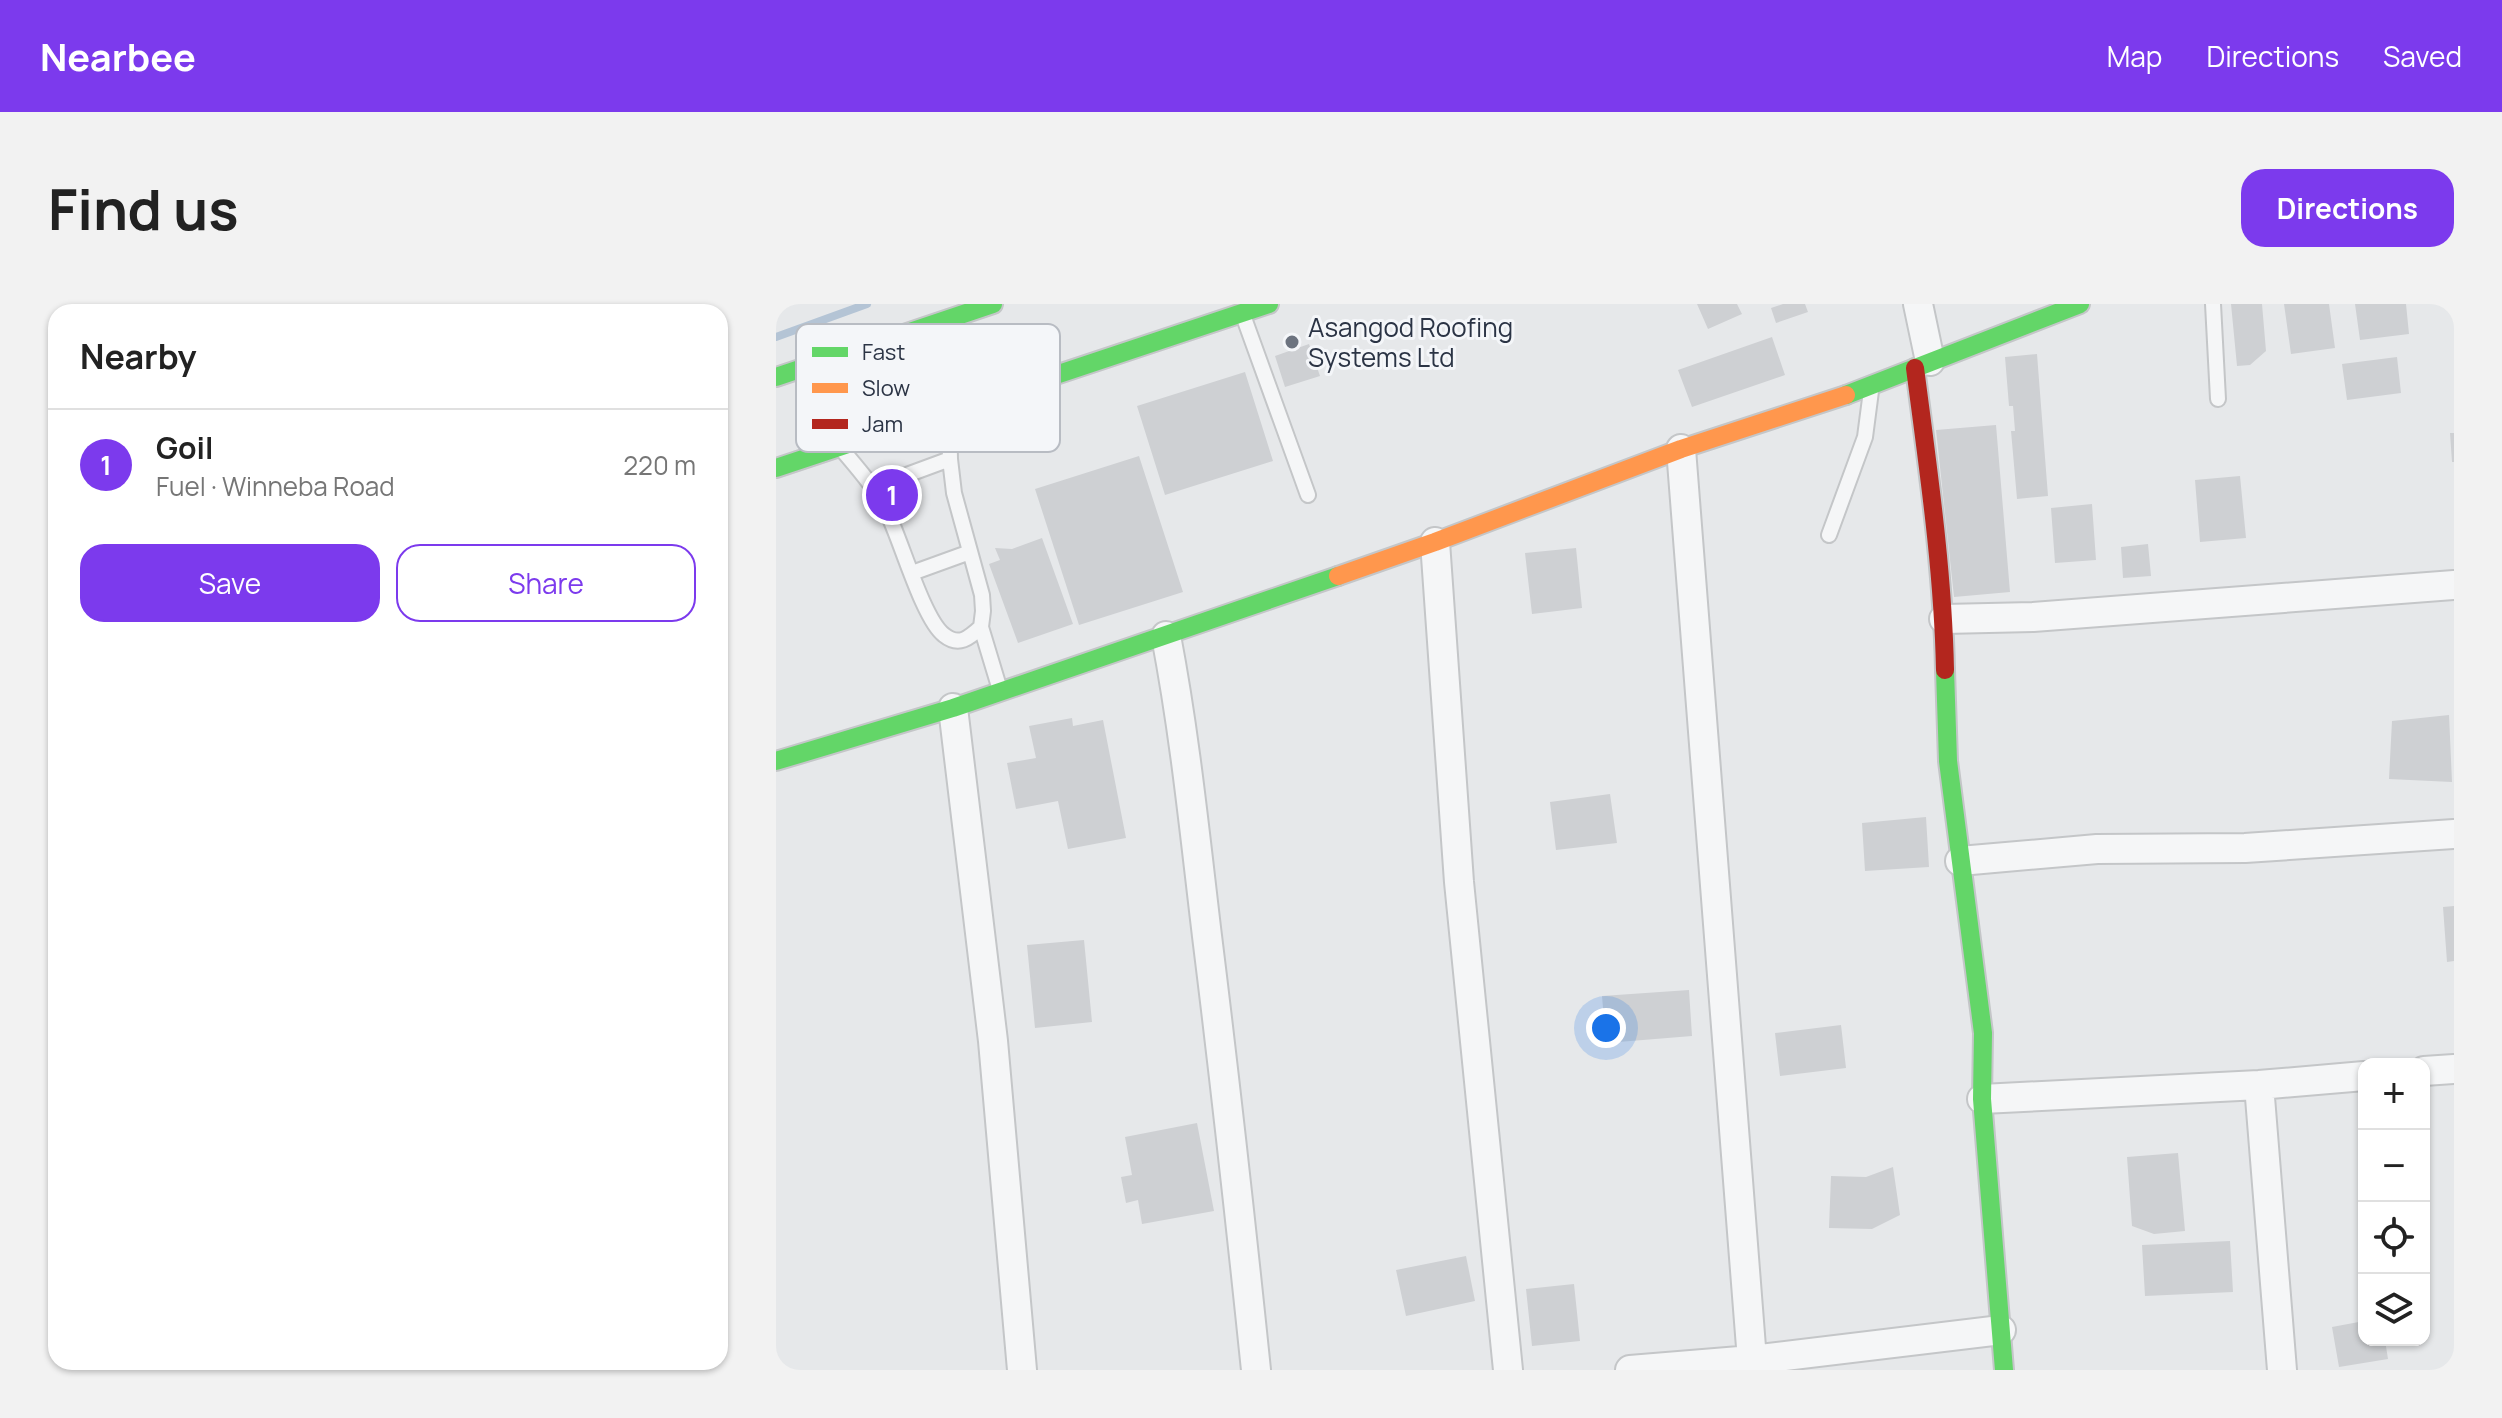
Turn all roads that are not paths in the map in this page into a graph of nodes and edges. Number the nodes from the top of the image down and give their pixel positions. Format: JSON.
{"nodes":[{"id":1,"x":993,"y":304,"type":"edge"},
{"id":2,"x":1200,"y":304,"type":"edge"},
{"id":3,"x":1269,"y":304,"type":"edge"},
{"id":4,"x":1918,"y":304,"type":"edge"},
{"id":5,"x":2080,"y":304,"type":"edge"},
{"id":6,"x":2213,"y":304,"type":"edge"},
{"id":7,"x":1242,"y":313,"type":"junction"},
{"id":8,"x":928,"y":324,"type":"edge"},
{"id":9,"x":1207,"y":325,"type":"junction"},
{"id":10,"x":1922,"y":364,"type":"junction"},
{"id":11,"x":1060,"y":373,"type":"edge"},
{"id":12,"x":1871,"y":387,"type":"junction"},
{"id":13,"x":2218,"y":399,"type":"dead end"},
{"id":14,"x":1681,"y":449,"type":"junction"},
{"id":15,"x":825,"y":452,"type":"edge"},
{"id":16,"x":844,"y":452,"type":"edge"},
{"id":17,"x":950,"y":452,"type":"edge"},
{"id":18,"x":950,"y":459,"type":"junction"},
{"id":19,"x":776,"y":468,"type":"edge"},
{"id":20,"x":874,"y":487,"type":"junction"},
{"id":21,"x":1308,"y":495,"type":"dead end"},
{"id":22,"x":1829,"y":535,"type":"dead end"},
{"id":23,"x":1435,"y":542,"type":"junction"},
{"id":24,"x":970,"y":552,"type":"junction"},
{"id":25,"x":912,"y":573,"type":"junction"},
{"id":26,"x":2454,"y":585,"type":"edge"},
{"id":27,"x":1944,"y":619,"type":"junction"},
{"id":28,"x":981,"y":627,"type":"junction"},
{"id":29,"x":1166,"y":636,"type":"junction"},
{"id":30,"x":1000,"y":690,"type":"junction"},
{"id":31,"x":953,"y":708,"type":"junction"},
{"id":32,"x":776,"y":761,"type":"edge"},
{"id":33,"x":2454,"y":834,"type":"edge"},
{"id":34,"x":1960,"y":861,"type":"junction"},
{"id":35,"x":2454,"y":1069,"type":"edge"},
{"id":36,"x":2430,"y":1071,"type":"edge"},
{"id":37,"x":2358,"y":1077,"type":"edge"},
{"id":38,"x":2259,"y":1085,"type":"junction"},
{"id":39,"x":1982,"y":1099,"type":"junction"},
{"id":40,"x":2001,"y":1330,"type":"junction"},
{"id":41,"x":1752,"y":1360,"type":"junction"},
{"id":42,"x":1022,"y":1370,"type":"edge"},
{"id":43,"x":1256,"y":1370,"type":"edge"},
{"id":44,"x":1508,"y":1370,"type":"edge"},
{"id":45,"x":1630,"y":1370,"type":"edge"},
{"id":46,"x":2004,"y":1370,"type":"edge"},
{"id":47,"x":2282,"y":1370,"type":"edge"}],
"edges":[{"from":1,"to":8,"type":"main road"},
{"from":2,"to":9,"type":"main road"},
{"from":3,"to":7,"type":"main road"},
{"from":4,"to":10,"type":"street"},
{"from":5,"to":10,"type":"main road"},
{"from":6,"to":13,"type":"lane"},
{"from":7,"to":9,"type":"main road"},
{"from":7,"to":21,"type":"lane"},
{"from":9,"to":11,"type":"main road"},
{"from":10,"to":12,"type":"main road"},
{"from":10,"to":27,"type":"main road"},
{"from":12,"to":14,"type":"main road"},
{"from":12,"to":22,"type":"lane"},
{"from":14,"to":23,"type":"main road"},
{"from":14,"to":41,"type":"street"},
{"from":15,"to":19,"type":"main road"},
{"from":16,"to":20,"type":"lane"},
{"from":17,"to":18,"type":"lane"},
{"from":18,"to":20,"type":"lane"},
{"from":18,"to":24,"type":"lane"},
{"from":20,"to":25,"type":"lane"},
{"from":23,"to":29,"type":"main road"},
{"from":23,"to":44,"type":"street"},
{"from":24,"to":25,"type":"lane"},
{"from":24,"to":28,"type":"lane"},
{"from":25,"to":28,"type":"lane"},
{"from":26,"to":27,"type":"street"},
{"from":27,"to":34,"type":"main road"},
{"from":28,"to":30,"type":"lane"},
{"from":29,"to":30,"type":"main road"},
{"from":29,"to":43,"type":"street"},
{"from":30,"to":31,"type":"main road"},
{"from":31,"to":32,"type":"main road"},
{"from":31,"to":42,"type":"street"},
{"from":33,"to":34,"type":"street"},
{"from":34,"to":39,"type":"main road"},
{"from":35,"to":36,"type":"street"},
{"from":37,"to":38,"type":"street"},
{"from":38,"to":39,"type":"street"},
{"from":38,"to":47,"type":"street"},
{"from":39,"to":40,"type":"main road"},
{"from":40,"to":41,"type":"street"},
{"from":40,"to":46,"type":"main road"},
{"from":41,"to":45,"type":"street"}]}
